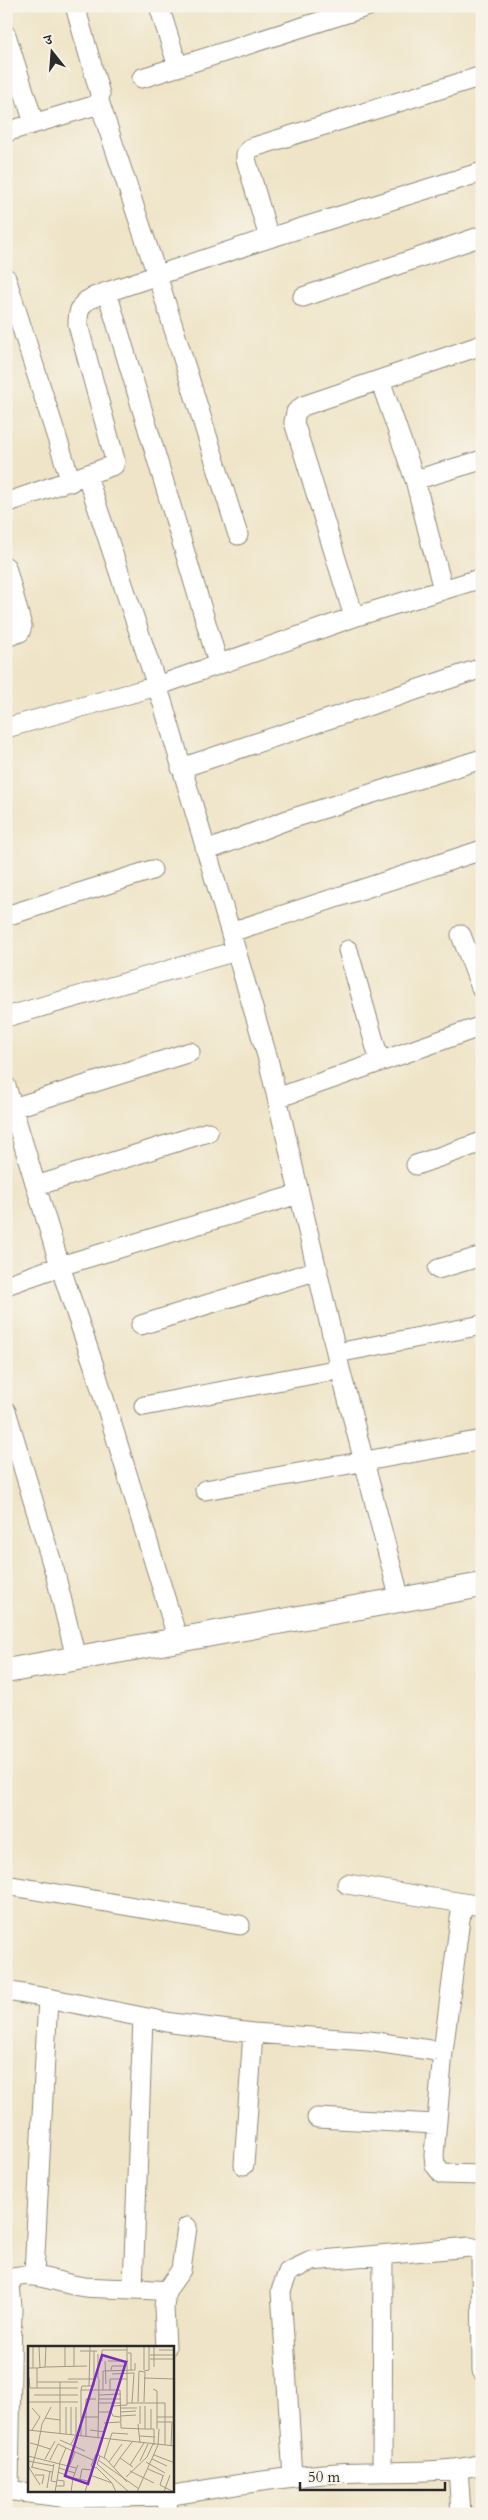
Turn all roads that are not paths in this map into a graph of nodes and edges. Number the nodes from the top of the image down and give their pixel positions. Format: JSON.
{"nodes":[{"id":1,"x":75,"y":6,"type":"edge"},
{"id":2,"x":159,"y":6,"type":"edge"},
{"id":3,"x":369,"y":6,"type":"edge"},
{"id":4,"x":6,"y":35,"type":"edge"},
{"id":5,"x":178,"y":67,"type":"junction"},
{"id":6,"x":482,"y":76,"type":"edge"},
{"id":7,"x":142,"y":78,"type":"dead end"},
{"id":8,"x":99,"y":101,"type":"junction"},
{"id":9,"x":34,"y":123,"type":"junction"},
{"id":10,"x":6,"y":132,"type":"edge"},
{"id":11,"x":482,"y":172,"type":"edge"},
{"id":12,"x":482,"y":236,"type":"edge"},
{"id":13,"x":269,"y":238,"type":"junction"},
{"id":14,"x":157,"y":275,"type":"junction"},
{"id":15,"x":6,"y":278,"type":"edge"},
{"id":16,"x":107,"y":292,"type":"junction"},
{"id":17,"x":303,"y":297,"type":"dead end"},
{"id":18,"x":482,"y":345,"type":"edge"},
{"id":19,"x":380,"y":380,"type":"junction"},
{"id":20,"x":482,"y":460,"type":"edge"},
{"id":21,"x":79,"y":479,"type":"junction"},
{"id":22,"x":415,"y":480,"type":"junction"},
{"id":23,"x":6,"y":503,"type":"edge"},
{"id":24,"x":238,"y":535,"type":"dead end"},
{"id":25,"x":6,"y":568,"type":"edge"},
{"id":26,"x":482,"y":578,"type":"edge"},
{"id":27,"x":443,"y":590,"type":"junction"},
{"id":28,"x":354,"y":617,"type":"junction"},
{"id":29,"x":6,"y":637,"type":"edge"},
{"id":30,"x":218,"y":663,"type":"junction"},
{"id":31,"x":482,"y":668,"type":"edge"},
{"id":32,"x":157,"y":686,"type":"junction"},
{"id":33,"x":6,"y":728,"type":"edge"},
{"id":34,"x":482,"y":759,"type":"edge"},
{"id":35,"x":181,"y":768,"type":"junction"},
{"id":36,"x":482,"y":850,"type":"edge"},
{"id":37,"x":206,"y":851,"type":"junction"},
{"id":38,"x":152,"y":870,"type":"dead end"},
{"id":39,"x":6,"y":916,"type":"edge"},
{"id":40,"x":231,"y":932,"type":"junction"},
{"id":41,"x":461,"y":935,"type":"dead end"},
{"id":42,"x":348,"y":950,"type":"dead end"},
{"id":43,"x":236,"y":951,"type":"junction"},
{"id":44,"x":482,"y":990,"type":"edge"},
{"id":45,"x":6,"y":1017,"type":"edge"},
{"id":46,"x":482,"y":1026,"type":"edge"},
{"id":47,"x":190,"y":1052,"type":"dead end"},
{"id":48,"x":380,"y":1062,"type":"junction"},
{"id":49,"x":6,"y":1086,"type":"edge"},
{"id":50,"x":277,"y":1098,"type":"junction"},
{"id":51,"x":13,"y":1108,"type":"junction"},
{"id":52,"x":208,"y":1132,"type":"dead end"},
{"id":53,"x":482,"y":1142,"type":"edge"},
{"id":54,"x":416,"y":1165,"type":"dead end"},
{"id":55,"x":36,"y":1186,"type":"junction"},
{"id":56,"x":299,"y":1194,"type":"junction"},
{"id":57,"x":482,"y":1256,"type":"edge"},
{"id":58,"x":60,"y":1266,"type":"junction"},
{"id":59,"x":438,"y":1269,"type":"dead end"},
{"id":60,"x":318,"y":1270,"type":"junction"},
{"id":61,"x":6,"y":1285,"type":"edge"},
{"id":62,"x":482,"y":1324,"type":"edge"},
{"id":63,"x":141,"y":1325,"type":"dead end"},
{"id":64,"x":339,"y":1361,"type":"junction"},
{"id":65,"x":144,"y":1406,"type":"dead end"},
{"id":66,"x":6,"y":1411,"type":"edge"},
{"id":67,"x":482,"y":1440,"type":"edge"},
{"id":68,"x":363,"y":1461,"type":"junction"},
{"id":69,"x":205,"y":1490,"type":"dead end"},
{"id":70,"x":482,"y":1585,"type":"edge"},
{"id":71,"x":400,"y":1600,"type":"junction"},
{"id":72,"x":178,"y":1640,"type":"junction"},
{"id":73,"x":76,"y":1658,"type":"junction"},
{"id":74,"x":6,"y":1670,"type":"edge"},
{"id":75,"x":347,"y":1884,"type":"dead end"},
{"id":76,"x":6,"y":1885,"type":"edge"},
{"id":77,"x":463,"y":1903,"type":"junction"},
{"id":78,"x":482,"y":1906,"type":"edge"},
{"id":79,"x":240,"y":1925,"type":"dead end"},
{"id":80,"x":6,"y":1991,"type":"edge"},
{"id":81,"x":48,"y":1998,"type":"junction"},
{"id":82,"x":144,"y":2018,"type":"junction"},
{"id":83,"x":253,"y":2033,"type":"junction"},
{"id":84,"x":443,"y":2052,"type":"junction"},
{"id":85,"x":317,"y":2118,"type":"dead end"},
{"id":86,"x":436,"y":2124,"type":"junction"},
{"id":87,"x":244,"y":2165,"type":"dead end"},
{"id":88,"x":482,"y":2175,"type":"edge"},
{"id":89,"x":187,"y":2227,"type":"dead end"},
{"id":90,"x":383,"y":2256,"type":"junction"},
{"id":91,"x":34,"y":2274,"type":"junction"},
{"id":92,"x":6,"y":2279,"type":"edge"},
{"id":93,"x":133,"y":2287,"type":"junction"},
{"id":94,"x":166,"y":2291,"type":"junction"},
{"id":95,"x":166,"y":2346,"type":"edge"},
{"id":96,"x":481,"y":2350,"type":"edge"},
{"id":97,"x":482,"y":2371,"type":"edge"},
{"id":98,"x":15,"y":2387,"type":"edge"},
{"id":99,"x":482,"y":2464,"type":"edge"},
{"id":100,"x":458,"y":2468,"type":"junction"},
{"id":101,"x":382,"y":2471,"type":"junction"},
{"id":102,"x":293,"y":2477,"type":"junction"},
{"id":103,"x":7,"y":2490,"type":"edge"},
{"id":104,"x":168,"y":2500,"type":"edge"},
{"id":105,"x":461,"y":2514,"type":"edge"}],
"edges":[{"from":1,"to":8,"type":"street"},
{"from":2,"to":5,"type":"street"},
{"from":3,"to":5,"type":"street"},
{"from":4,"to":9,"type":"street"},
{"from":5,"to":7,"type":"street"},
{"from":6,"to":13,"type":"street"},
{"from":8,"to":9,"type":"street"},
{"from":8,"to":14,"type":"street"},
{"from":9,"to":10,"type":"street"},
{"from":11,"to":13,"type":"street"},
{"from":12,"to":17,"type":"street"},
{"from":13,"to":14,"type":"street"},
{"from":14,"to":16,"type":"street"},
{"from":14,"to":24,"type":"street"},
{"from":15,"to":21,"type":"street"},
{"from":16,"to":21,"type":"street"},
{"from":16,"to":30,"type":"street"},
{"from":18,"to":19,"type":"street"},
{"from":19,"to":22,"type":"street"},
{"from":19,"to":28,"type":"street"},
{"from":20,"to":22,"type":"street"},
{"from":21,"to":23,"type":"street"},
{"from":21,"to":32,"type":"street"},
{"from":22,"to":27,"type":"street"},
{"from":25,"to":29,"type":"street"},
{"from":26,"to":27,"type":"street"},
{"from":27,"to":28,"type":"street"},
{"from":28,"to":30,"type":"street"},
{"from":30,"to":32,"type":"street"},
{"from":31,"to":35,"type":"street"},
{"from":32,"to":33,"type":"street"},
{"from":32,"to":35,"type":"street"},
{"from":34,"to":37,"type":"street"},
{"from":35,"to":37,"type":"street"},
{"from":36,"to":40,"type":"street"},
{"from":37,"to":40,"type":"street"},
{"from":38,"to":39,"type":"street"},
{"from":40,"to":43,"type":"street"},
{"from":41,"to":44,"type":"street"},
{"from":42,"to":48,"type":"street"},
{"from":43,"to":45,"type":"street"},
{"from":43,"to":50,"type":"street"},
{"from":46,"to":48,"type":"street"},
{"from":47,"to":51,"type":"street"},
{"from":48,"to":50,"type":"street"},
{"from":49,"to":51,"type":"street"},
{"from":50,"to":56,"type":"street"},
{"from":51,"to":55,"type":"street"},
{"from":52,"to":55,"type":"street"},
{"from":53,"to":54,"type":"street"},
{"from":55,"to":58,"type":"street"},
{"from":56,"to":58,"type":"street"},
{"from":56,"to":60,"type":"street"},
{"from":57,"to":59,"type":"street"},
{"from":58,"to":61,"type":"street"},
{"from":58,"to":72,"type":"street"},
{"from":60,"to":63,"type":"street"},
{"from":60,"to":64,"type":"street"},
{"from":62,"to":64,"type":"street"},
{"from":64,"to":65,"type":"street"},
{"from":64,"to":68,"type":"street"},
{"from":66,"to":73,"type":"street"},
{"from":67,"to":68,"type":"street"},
{"from":68,"to":69,"type":"street"},
{"from":68,"to":71,"type":"street"},
{"from":70,"to":71,"type":"street"},
{"from":71,"to":72,"type":"street"},
{"from":72,"to":73,"type":"street"},
{"from":73,"to":74,"type":"street"},
{"from":75,"to":77,"type":"street"},
{"from":76,"to":79,"type":"street"},
{"from":77,"to":78,"type":"street"},
{"from":77,"to":84,"type":"street"},
{"from":80,"to":81,"type":"street"},
{"from":81,"to":82,"type":"street"},
{"from":81,"to":91,"type":"street"},
{"from":82,"to":83,"type":"street"},
{"from":82,"to":93,"type":"street"},
{"from":83,"to":84,"type":"street"},
{"from":83,"to":87,"type":"street"},
{"from":84,"to":86,"type":"street"},
{"from":85,"to":86,"type":"street"},
{"from":86,"to":88,"type":"street"},
{"from":89,"to":94,"type":"street"},
{"from":90,"to":96,"type":"street"},
{"from":90,"to":101,"type":"street"},
{"from":90,"to":102,"type":"street"},
{"from":91,"to":92,"type":"street"},
{"from":91,"to":93,"type":"street"},
{"from":92,"to":98,"type":"street"},
{"from":93,"to":94,"type":"street"},
{"from":94,"to":95,"type":"street"},
{"from":96,"to":97,"type":"street"},
{"from":98,"to":103,"type":"street"},
{"from":99,"to":100,"type":"street"},
{"from":100,"to":101,"type":"street"},
{"from":100,"to":105,"type":"street"},
{"from":101,"to":102,"type":"street"},
{"from":102,"to":104,"type":"street"},
{"from":103,"to":104,"type":"street"}]}
